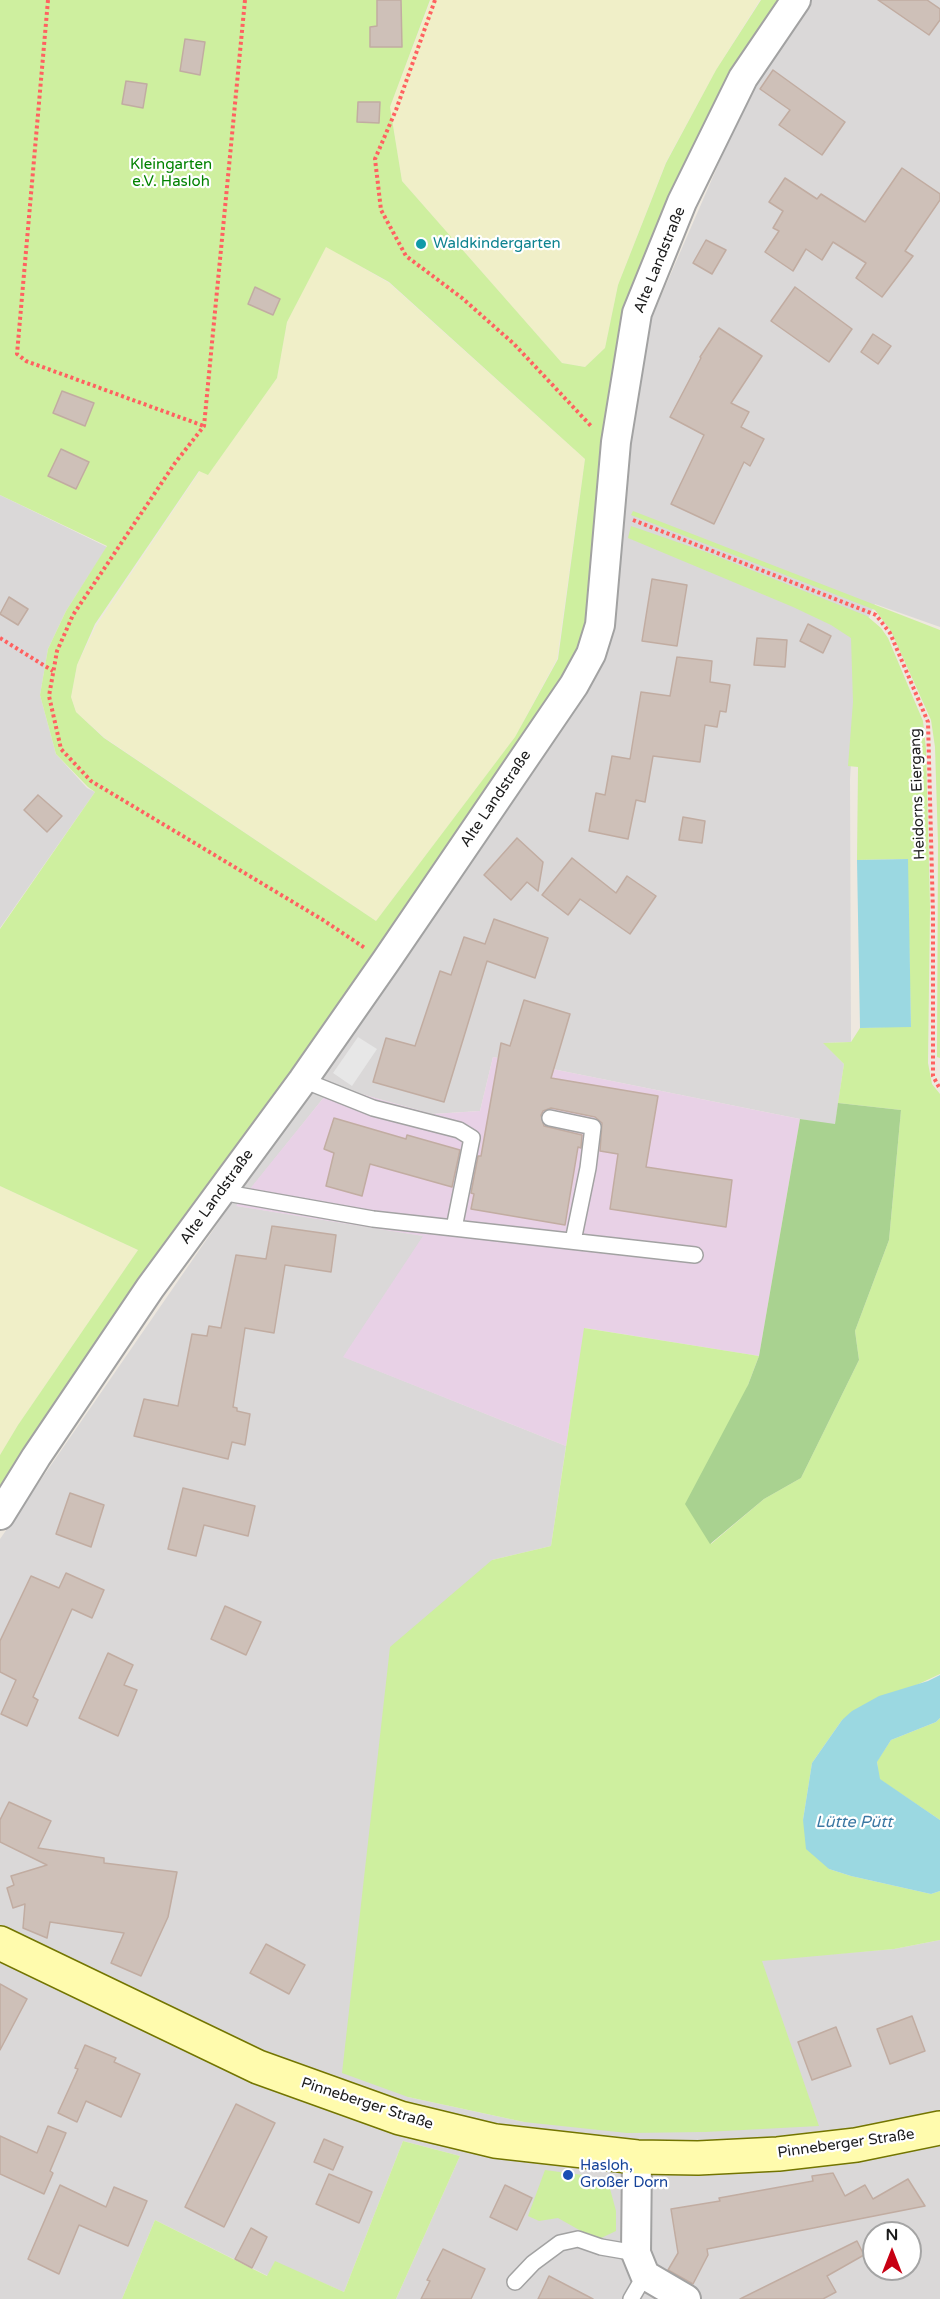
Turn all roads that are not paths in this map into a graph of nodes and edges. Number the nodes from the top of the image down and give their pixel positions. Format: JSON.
{"nodes":[{"id":1,"x":796,"y":0,"type":"edge"},
{"id":2,"x":303,"y":1080,"type":"junction"},
{"id":3,"x":550,"y":1119,"type":"dead end"},
{"id":4,"x":221,"y":1192,"type":"junction"},
{"id":5,"x":454,"y":1228,"type":"junction"},
{"id":6,"x":573,"y":1241,"type":"junction"},
{"id":7,"x":695,"y":1255,"type":"dead end"},
{"id":8,"x":0,"y":1515,"type":"edge"},
{"id":9,"x":0,"y":1943,"type":"edge"},
{"id":10,"x":940,"y":2128,"type":"edge"},
{"id":11,"x":637,"y":2157,"type":"junction"},
{"id":12,"x":638,"y":2276,"type":"edge"},
{"id":13,"x":516,"y":2282,"type":"dead end"},
{"id":14,"x":686,"y":2299,"type":"edge"}],
"edges":[{"from":1,"to":2,"type":"street","name":"Alte Landstraße"},
{"from":2,"to":4,"type":"street","name":"Alte Landstraße"},
{"from":2,"to":5,"type":"lane"},
{"from":3,"to":6,"type":"lane"},
{"from":4,"to":5,"type":"lane"},
{"from":4,"to":8,"type":"street","name":"Alte Landstraße"},
{"from":5,"to":6,"type":"lane"},
{"from":6,"to":7,"type":"lane"},
{"from":9,"to":11,"type":"main road","name":"Pinneberger Straße"},
{"from":10,"to":11,"type":"main road","name":"Pinneberger Straße"},
{"from":11,"to":12,"type":"street"},
{"from":12,"to":13,"type":"lane"},
{"from":12,"to":14,"type":"street"}]}
